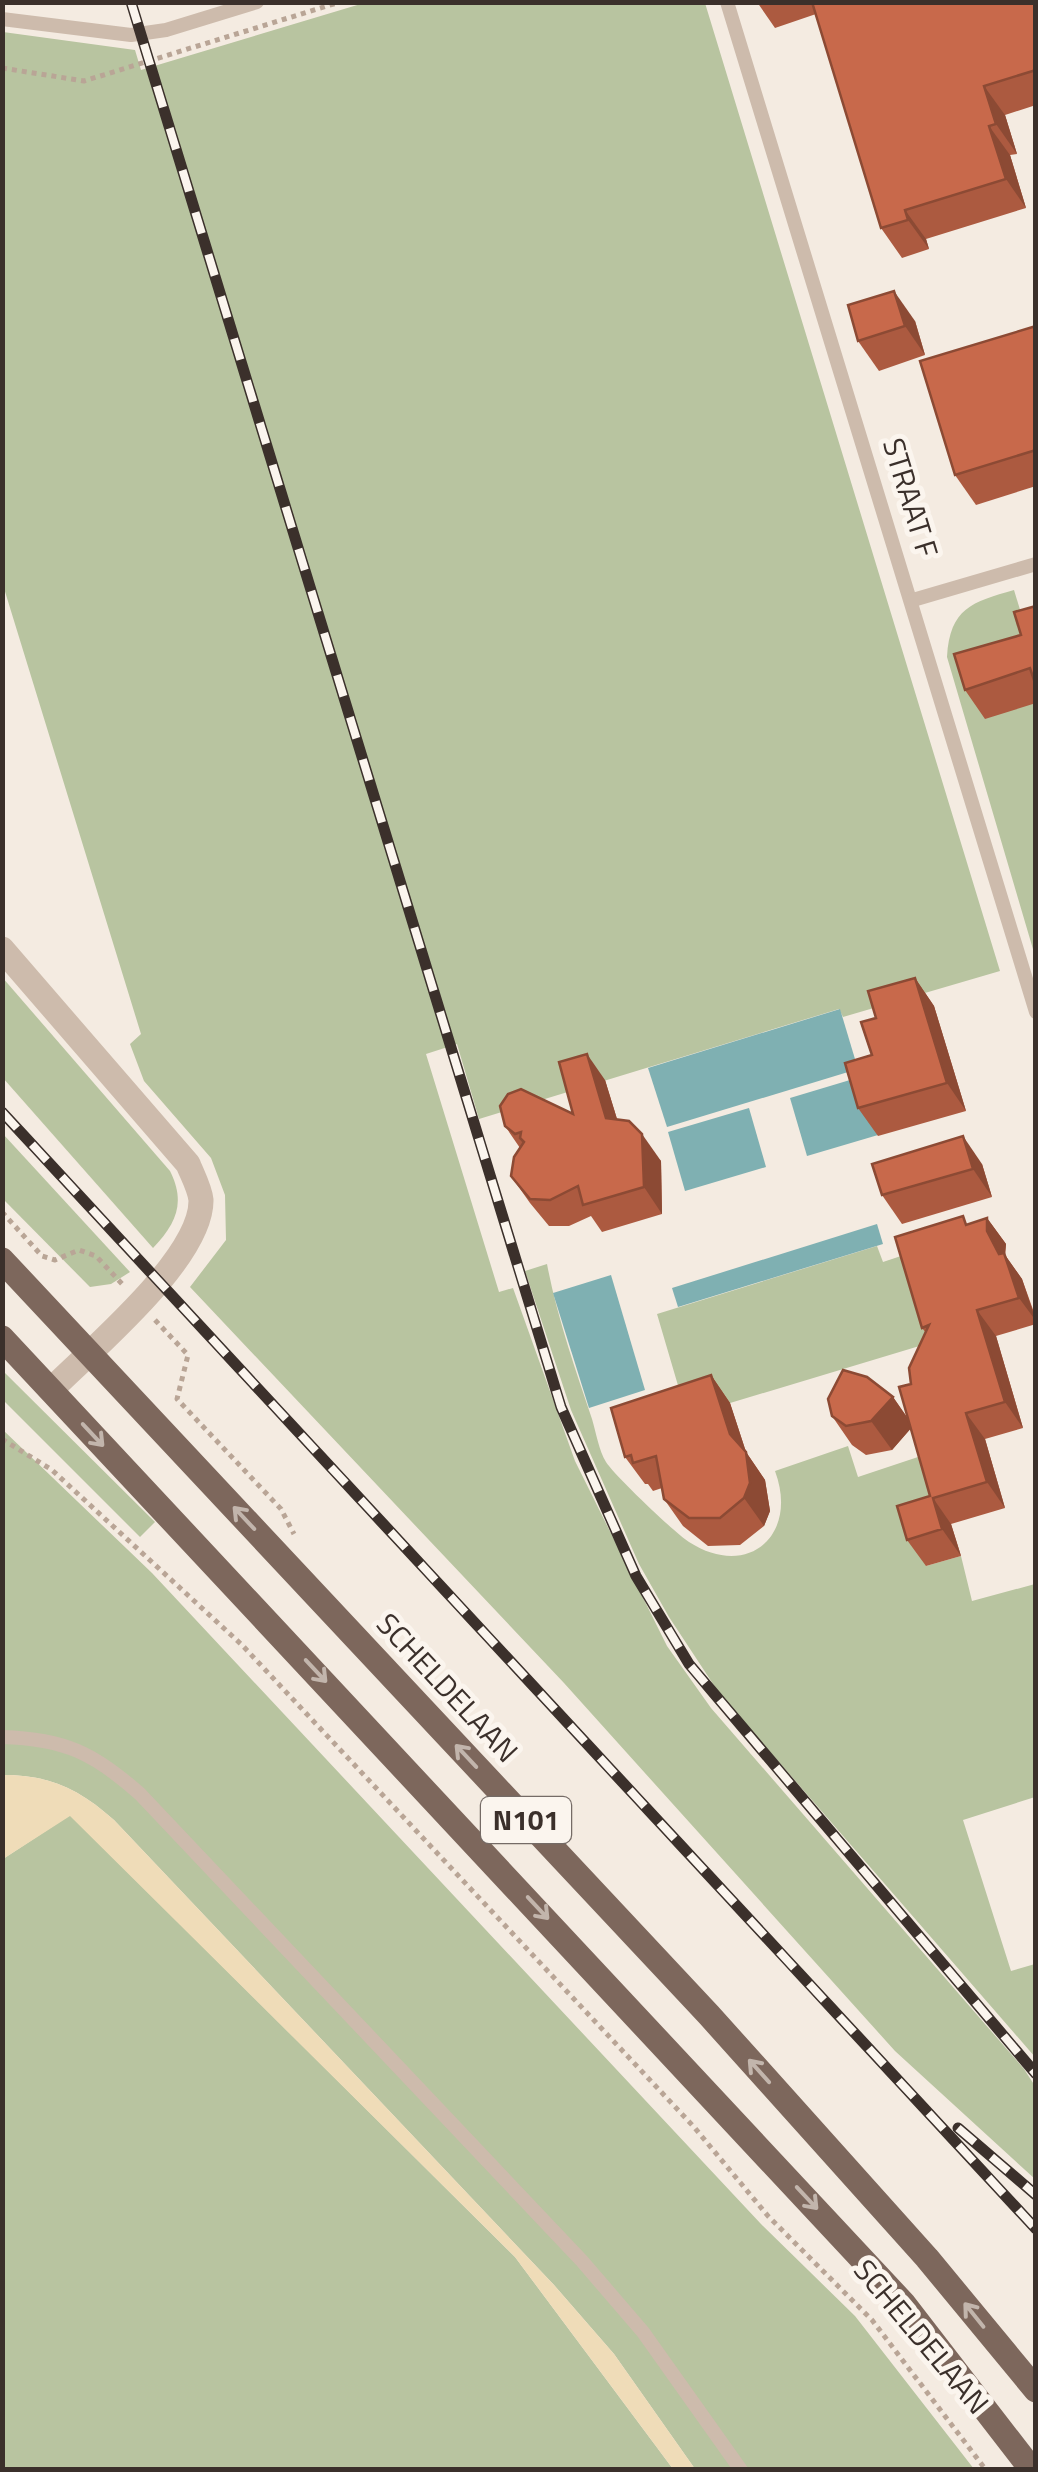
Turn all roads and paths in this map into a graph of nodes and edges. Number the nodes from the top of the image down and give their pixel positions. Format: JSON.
{"nodes":[{"id":1,"x":257,"y":2,"type":"edge"},
{"id":2,"x":727,"y":2,"type":"edge"},
{"id":3,"x":2,"y":19,"type":"edge"},
{"id":4,"x":1036,"y":564,"type":"edge"},
{"id":5,"x":913,"y":600,"type":"junction"},
{"id":6,"x":2,"y":949,"type":"edge"},
{"id":7,"x":1036,"y":1012,"type":"edge"},
{"id":8,"x":2,"y":1212,"type":"edge"},
{"id":9,"x":2,"y":1260,"type":"edge"},
{"id":10,"x":138,"y":1301,"type":"junction"},
{"id":11,"x":2,"y":1338,"type":"edge"},
{"id":12,"x":89,"y":1352,"type":"junction"},
{"id":13,"x":51,"y":1390,"type":"junction"},
{"id":14,"x":2,"y":1438,"type":"edge"},
{"id":15,"x":2,"y":1738,"type":"edge"},
{"id":16,"x":1036,"y":2390,"type":"edge"},
{"id":17,"x":741,"y":2470,"type":"edge"},
{"id":18,"x":986,"y":2470,"type":"edge"},
{"id":19,"x":1032,"y":2470,"type":"edge"}],
"edges":[{"from":1,"to":3,"type":"lane"},
{"from":2,"to":5,"type":"lane","name":"STRAAT F"},
{"from":4,"to":5,"type":"lane"},
{"from":5,"to":7,"type":"lane","name":"STRAAT F"},
{"from":6,"to":10,"type":"street"},
{"from":8,"to":10,"type":"path"},
{"from":9,"to":12,"type":"main road","name":"SCHELDELAAN","number":"N101"},
{"from":10,"to":12,"type":"street"},
{"from":11,"to":13,"type":"main road","name":"SCHELDELAAN","number":"N101"},
{"from":12,"to":13,"type":"street"},
{"from":16,"to":12,"type":"main road","name":"SCHELDELAAN","number":"N101","one_way":true},
{"from":13,"to":19,"type":"main road","name":"SCHELDELAAN","number":"N101","one_way":true},
{"from":14,"to":18,"type":"path","name":"SCHELDELAAN"},
{"from":15,"to":17,"type":"lane"}]}
